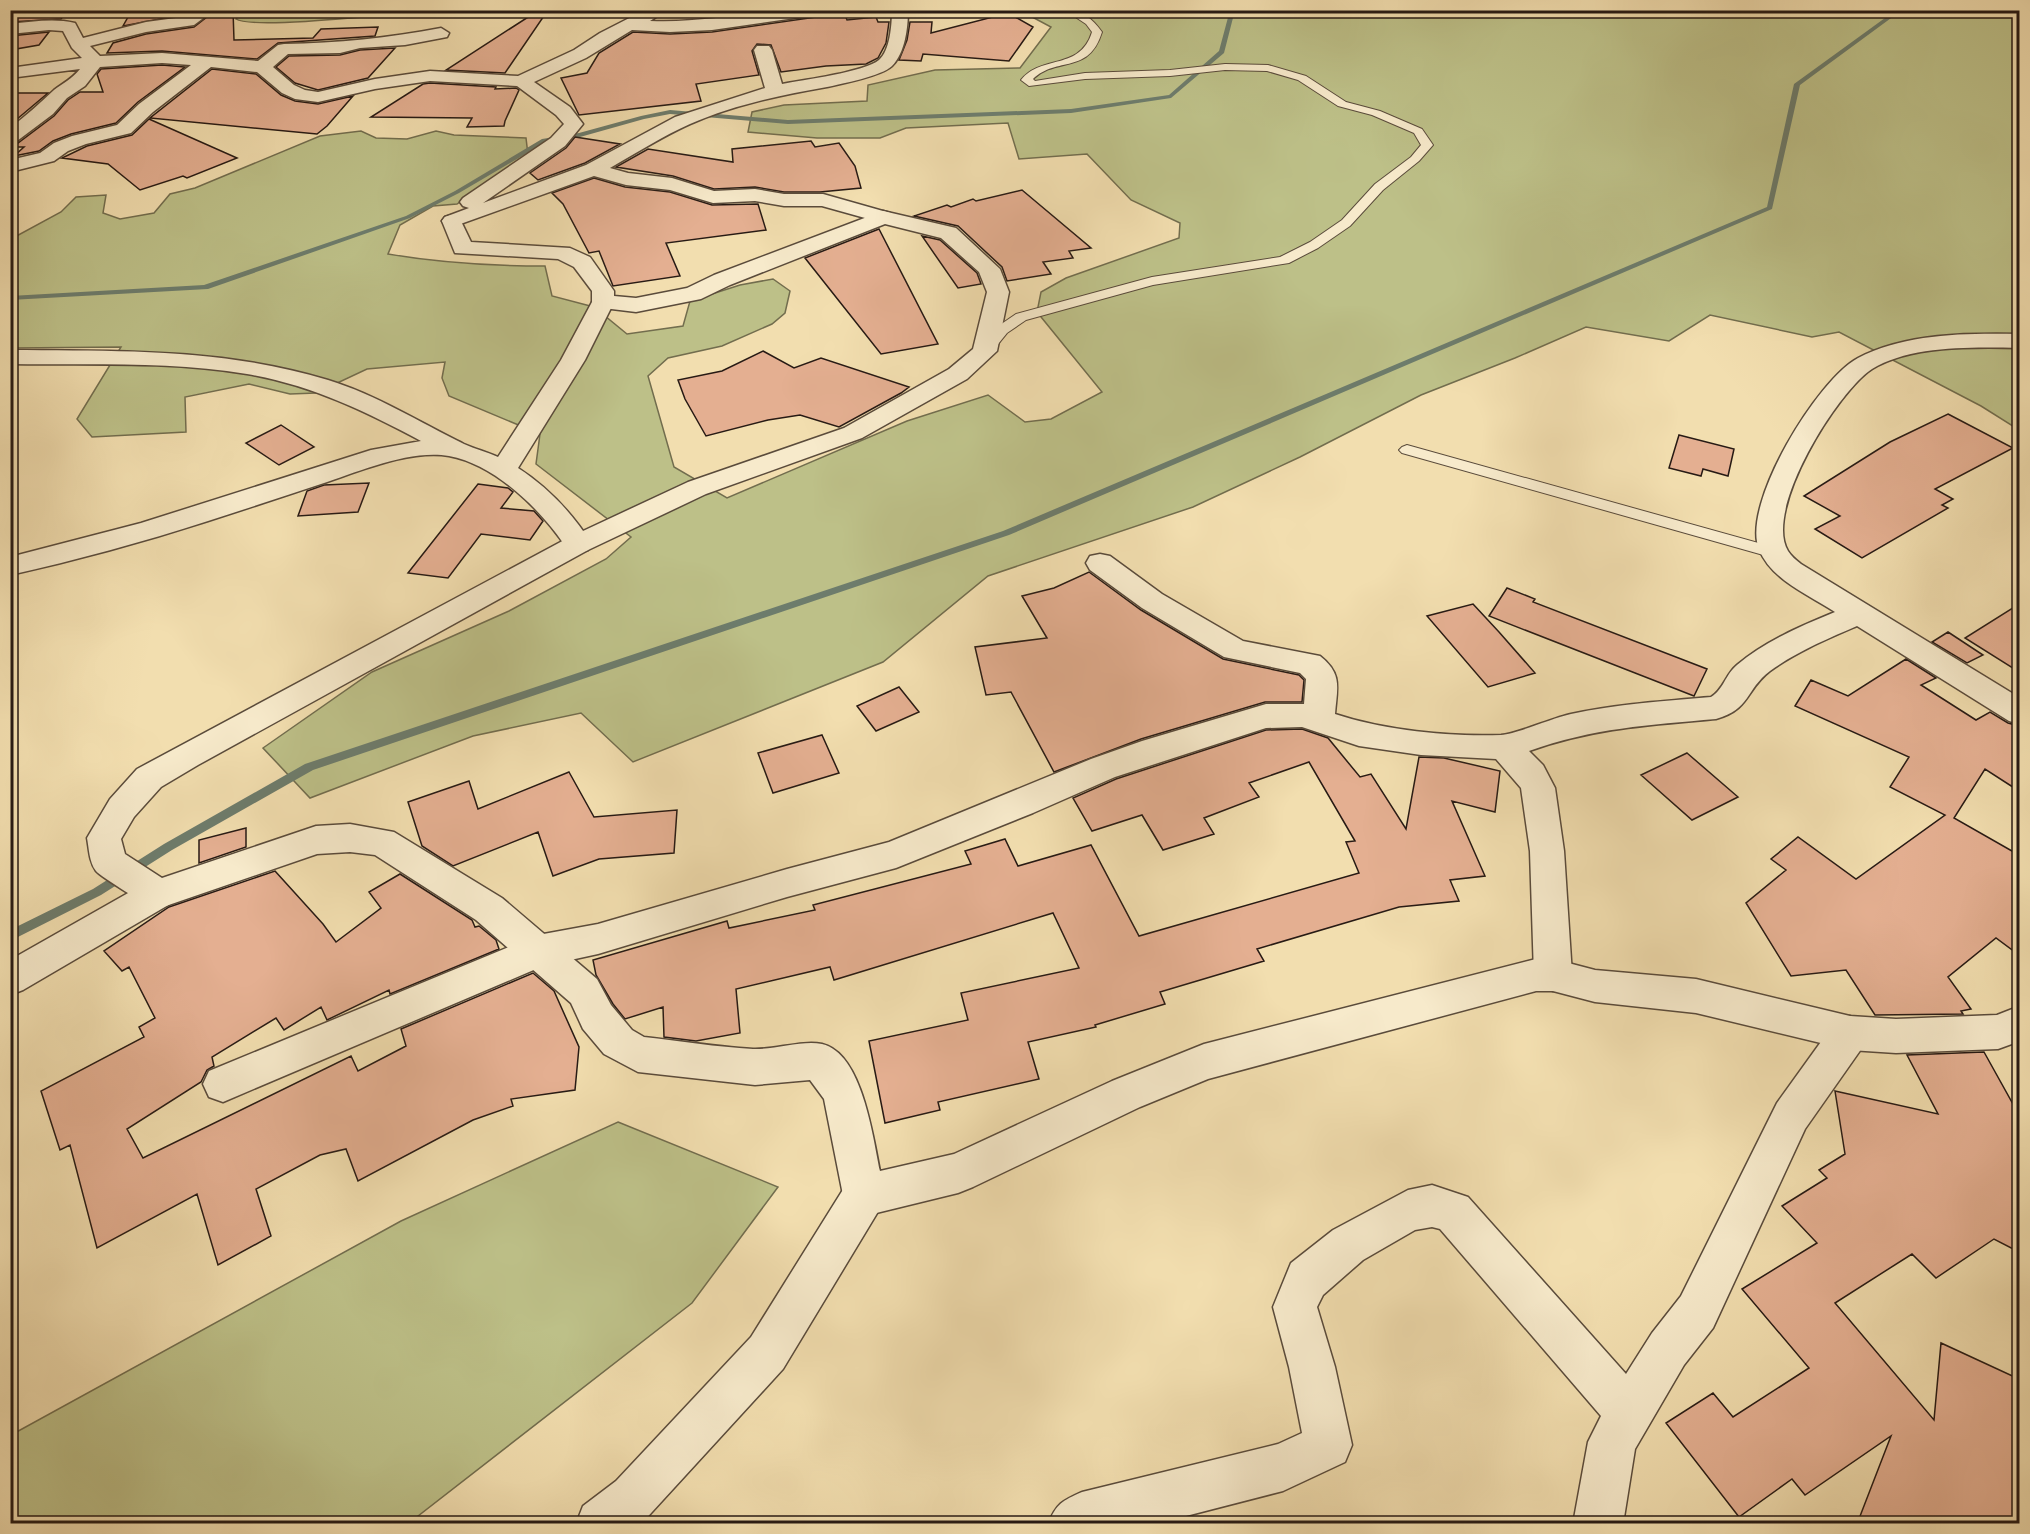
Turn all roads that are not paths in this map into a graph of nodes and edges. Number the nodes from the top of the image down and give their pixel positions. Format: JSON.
{"nodes":[{"id":1,"x":206,"y":10,"type":"edge"},
{"id":2,"x":659,"y":10,"type":"edge"},
{"id":3,"x":816,"y":10,"type":"edge"},
{"id":4,"x":900,"y":10,"type":"edge"},
{"id":5,"x":1069,"y":10,"type":"edge"},
{"id":6,"x":630,"y":25,"type":"junction"},
{"id":7,"x":10,"y":29,"type":"edge"},
{"id":8,"x":441,"y":33,"type":"dead end"},
{"id":9,"x":78,"y":44,"type":"junction"},
{"id":10,"x":763,"y":50,"type":"dead end"},
{"id":11,"x":207,"y":61,"type":"junction"},
{"id":12,"x":95,"y":62,"type":"junction"},
{"id":13,"x":262,"y":67,"type":"junction"},
{"id":14,"x":10,"y":73,"type":"edge"},
{"id":15,"x":521,"y":81,"type":"junction"},
{"id":16,"x":775,"y":91,"type":"junction"},
{"id":17,"x":10,"y":137,"type":"edge"},
{"id":18,"x":10,"y":166,"type":"edge"},
{"id":19,"x":593,"y":169,"type":"junction"},
{"id":20,"x":883,"y":217,"type":"junction"},
{"id":21,"x":452,"y":221,"type":"junction"},
{"id":22,"x":603,"y":302,"type":"junction"},
{"id":23,"x":2019,"y":341,"type":"edge"},
{"id":24,"x":985,"y":351,"type":"junction"},
{"id":25,"x":10,"y":357,"type":"edge"},
{"id":26,"x":457,"y":450,"type":"junction"},
{"id":27,"x":1407,"y":450,"type":"dead end"},
{"id":28,"x":503,"y":470,"type":"junction"},
{"id":29,"x":578,"y":544,"type":"junction"},
{"id":30,"x":1774,"y":552,"type":"junction"},
{"id":31,"x":1100,"y":563,"type":"dead end"},
{"id":32,"x":10,"y":566,"type":"edge"},
{"id":33,"x":1858,"y":614,"type":"junction"},
{"id":34,"x":2019,"y":713,"type":"edge"},
{"id":35,"x":1318,"y":720,"type":"junction"},
{"id":36,"x":1505,"y":747,"type":"junction"},
{"id":37,"x":150,"y":888,"type":"junction"},
{"id":38,"x":538,"y":951,"type":"junction"},
{"id":39,"x":1553,"y":975,"type":"junction"},
{"id":40,"x":10,"y":979,"type":"edge"},
{"id":41,"x":2019,"y":1023,"type":"edge"},
{"id":42,"x":1850,"y":1033,"type":"junction"},
{"id":43,"x":223,"y":1084,"type":"dead end"},
{"id":44,"x":864,"y":1195,"type":"junction"},
{"id":45,"x":1611,"y":1392,"type":"junction"},
{"id":46,"x":602,"y":1524,"type":"edge"},
{"id":47,"x":1073,"y":1524,"type":"edge"},
{"id":48,"x":1598,"y":1524,"type":"edge"}],
"edges":[{"from":1,"to":9,"type":"street"},
{"from":2,"to":6,"type":"street"},
{"from":3,"to":6,"type":"street"},
{"from":4,"to":16,"type":"street"},
{"from":5,"to":24,"type":"lane"},
{"from":6,"to":15,"type":"street"},
{"from":7,"to":9,"type":"street"},
{"from":8,"to":13,"type":"street"},
{"from":9,"to":12,"type":"street"},
{"from":10,"to":16,"type":"street"},
{"from":11,"to":12,"type":"street"},
{"from":11,"to":13,"type":"street"},
{"from":11,"to":18,"type":"street"},
{"from":12,"to":14,"type":"street"},
{"from":12,"to":17,"type":"street"},
{"from":13,"to":15,"type":"street"},
{"from":15,"to":21,"type":"street"},
{"from":16,"to":19,"type":"street"},
{"from":19,"to":20,"type":"street"},
{"from":19,"to":21,"type":"street"},
{"from":20,"to":22,"type":"street"},
{"from":20,"to":24,"type":"street"},
{"from":21,"to":22,"type":"street"},
{"from":22,"to":28,"type":"street"},
{"from":23,"to":30,"type":"street"},
{"from":24,"to":29,"type":"street"},
{"from":25,"to":26,"type":"street"},
{"from":26,"to":28,"type":"street"},
{"from":26,"to":32,"type":"street"},
{"from":27,"to":30,"type":"lane"},
{"from":28,"to":29,"type":"street"},
{"from":29,"to":37,"type":"street"},
{"from":30,"to":33,"type":"street"},
{"from":31,"to":35,"type":"street"},
{"from":33,"to":34,"type":"street"},
{"from":33,"to":36,"type":"street"},
{"from":35,"to":36,"type":"street"},
{"from":35,"to":38,"type":"street"},
{"from":36,"to":39,"type":"street"},
{"from":37,"to":38,"type":"street"},
{"from":37,"to":40,"type":"street"},
{"from":38,"to":43,"type":"street"},
{"from":38,"to":44,"type":"street"},
{"from":39,"to":42,"type":"street"},
{"from":39,"to":44,"type":"street"},
{"from":41,"to":42,"type":"street"},
{"from":42,"to":45,"type":"street"},
{"from":44,"to":46,"type":"street"},
{"from":45,"to":47,"type":"street"},
{"from":45,"to":48,"type":"street"}]}
